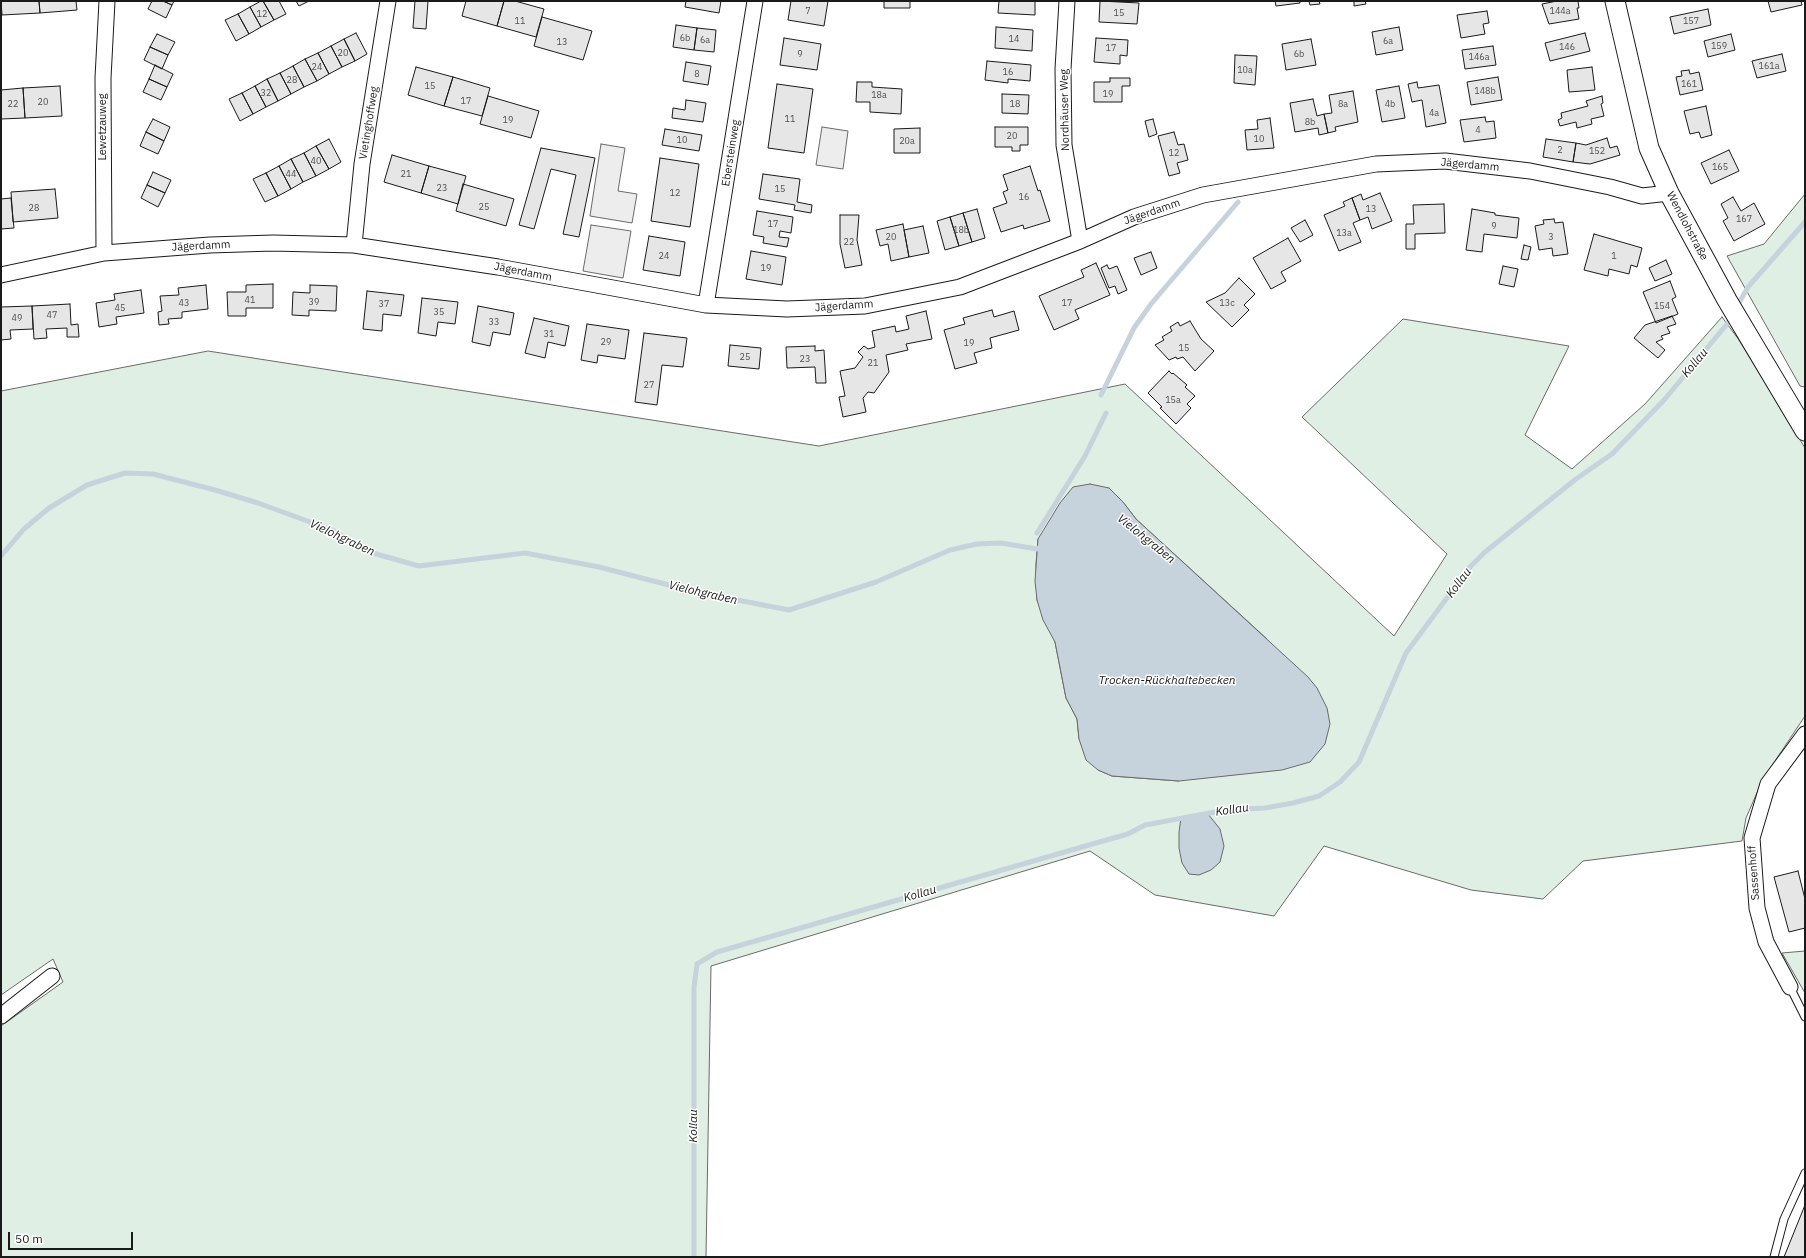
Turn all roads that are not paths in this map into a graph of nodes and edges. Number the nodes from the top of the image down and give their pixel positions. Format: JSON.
{"nodes":[{"id":1,"x":107,"y":1,"type":"edge"},
{"id":2,"x":388,"y":1,"type":"edge"},
{"id":3,"x":754,"y":1,"type":"edge"},
{"id":4,"x":1067,"y":1,"type":"edge"},
{"id":5,"x":1615,"y":1,"type":"edge"},
{"id":6,"x":1669,"y":193,"type":"junction"},
{"id":7,"x":1080,"y":241,"type":"junction"},
{"id":8,"x":354,"y":245,"type":"junction"},
{"id":9,"x":104,"y":253,"type":"junction"},
{"id":10,"x":1,"y":275,"type":"edge"},
{"id":11,"x":706,"y":304,"type":"junction"},
{"id":12,"x":1802,"y":419,"type":"edge"},
{"id":13,"x":1805,"y":734,"type":"edge"},
{"id":14,"x":52,"y":976,"type":"dead end"},
{"id":15,"x":1790,"y":987,"type":"joint"},
{"id":16,"x":1,"y":1016,"type":"edge"},
{"id":17,"x":1805,"y":1017,"type":"edge"},
{"id":18,"x":1805,"y":1173,"type":"edge"},
{"id":19,"x":1774,"y":1257,"type":"edge"}],
"edges":[{"from":1,"to":9,"type":"street","name":"Lewetzauweg"},
{"from":2,"to":8,"type":"street","name":"Vietinghoffweg"},
{"from":3,"to":11,"type":"street","name":"Ebersteinweg"},
{"from":4,"to":7,"type":"street","name":"Nordhäuser Weg"},
{"from":5,"to":6,"type":"street","name":"Wendlohstraße"},
{"from":6,"to":7,"type":"street","name":"Jägerdamm"},
{"from":6,"to":12,"type":"street","name":"Wendlohstraße"},
{"from":7,"to":11,"type":"street","name":"Jägerdamm"},
{"from":8,"to":9,"type":"street","name":"Jägerdamm"},
{"from":8,"to":11,"type":"street","name":"Jägerdamm"},
{"from":9,"to":10,"type":"street","name":"Jägerdamm"},
{"from":13,"to":15,"type":"street","name":"Sassenhoff"},
{"from":14,"to":16,"type":"street"},
{"from":15,"to":17,"type":"lane","name":"Sassenhoff"},
{"from":18,"to":19,"type":"lane"}]}
